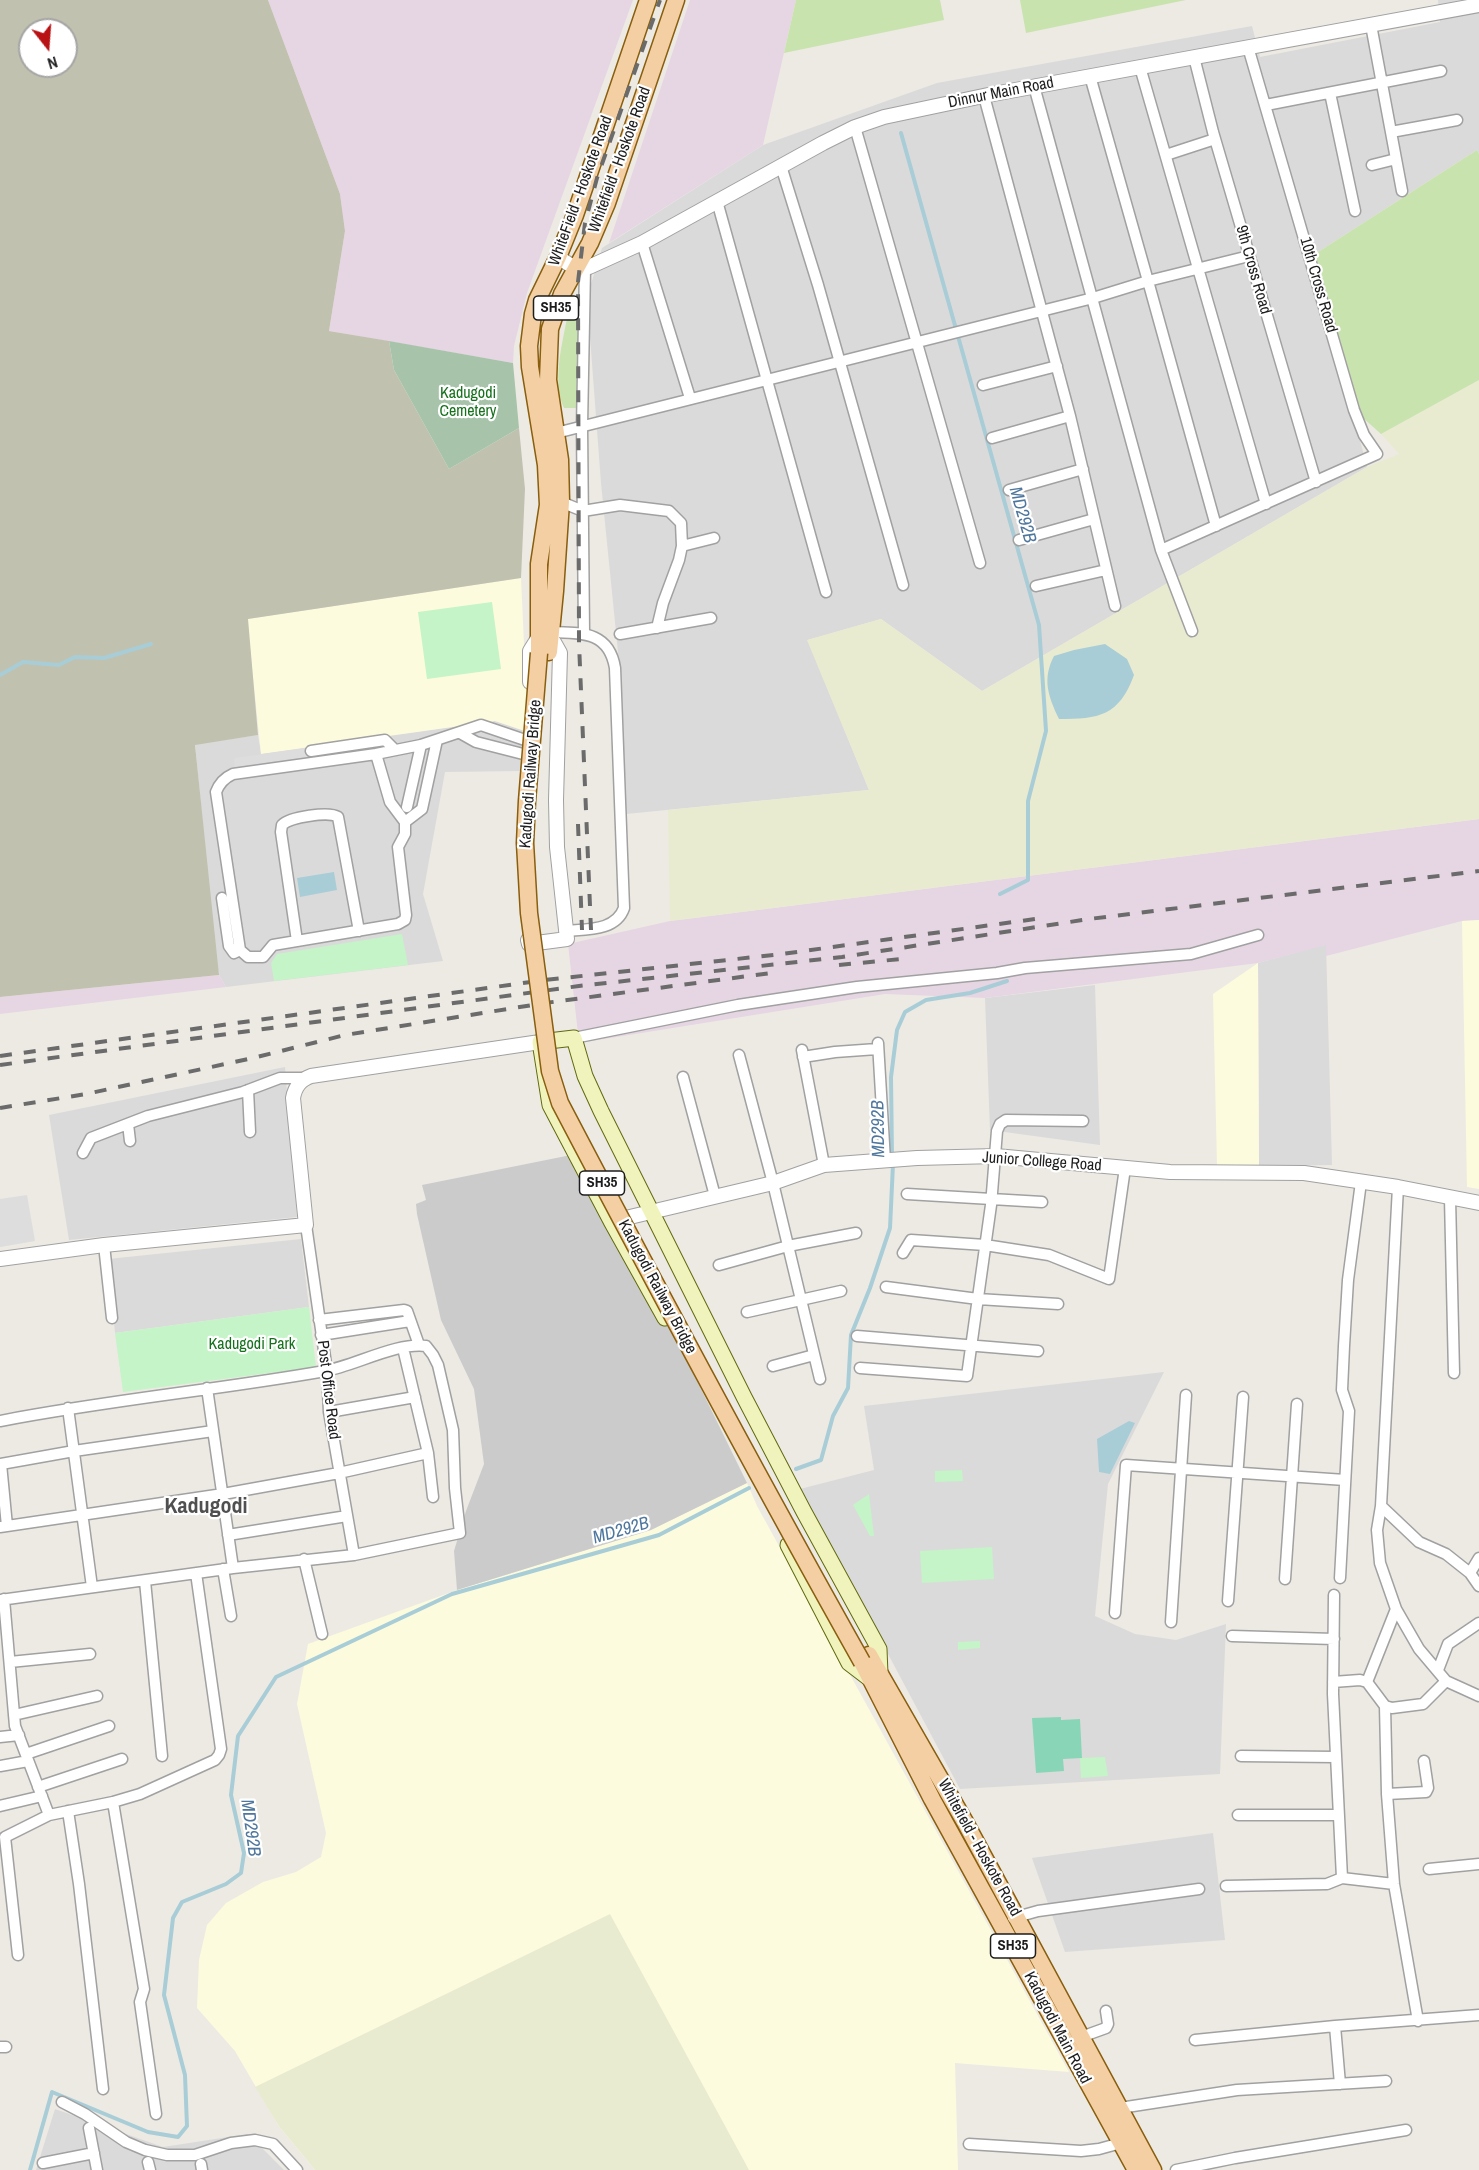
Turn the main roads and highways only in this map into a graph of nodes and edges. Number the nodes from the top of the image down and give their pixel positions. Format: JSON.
{"nodes":[{"id":1,"x":648,"y":0,"type":"edge"},
{"id":2,"x":675,"y":0,"type":"edge"},
{"id":3,"x":549,"y":434,"type":"junction"},
{"id":4,"x":546,"y":641,"type":"junction"},
{"id":5,"x":865,"y":1659,"type":"joint"},
{"id":6,"x":875,"y":1677,"type":"junction"},
{"id":7,"x":1136,"y":2170,"type":"edge"},
{"id":8,"x":1154,"y":2170,"type":"edge"}],
"edges":[{"from":1,"to":3,"type":"main road","name":"WhiteField - Hoskote Road","number":"SH35"},
{"from":2,"to":3,"type":"main road","name":"Whitefield - Hoskote Road","number":"SH35"},
{"from":3,"to":4,"type":"main road","name":"WhiteField - Hoskote Road","number":"SH35"},
{"from":3,"to":4,"type":"main road","name":"Whitefield - Hoskote Road","number":"SH35"},
{"from":4,"to":5,"type":"main road","name":"Kadugodi Railway Bridge","number":"SH35","bridge":true},
{"from":5,"to":6,"type":"main road","name":"Kadugodi Main Road","number":"SH35"},
{"from":6,"to":6,"type":"main road"},
{"from":6,"to":7,"type":"main road","name":"Kadugodi Main Road","number":"SH35"},
{"from":6,"to":8,"type":"main road","name":"Whitefield - Hoskote Road","number":"SH35"}]}
